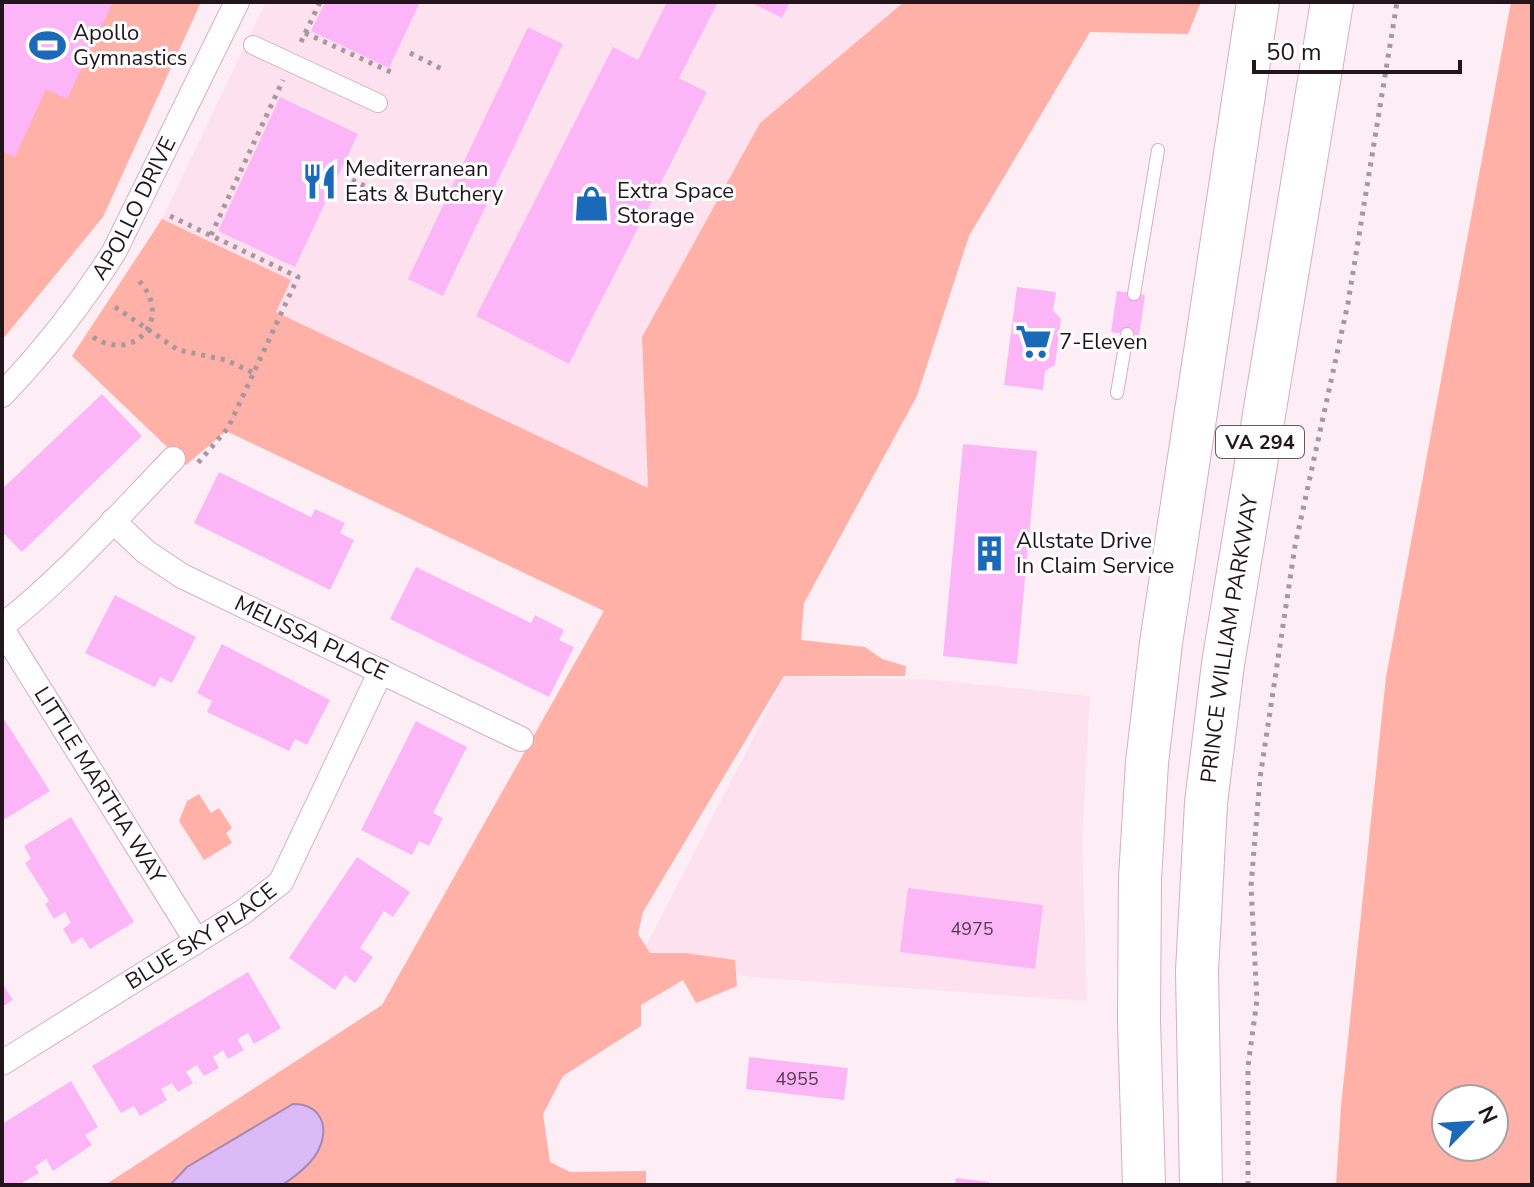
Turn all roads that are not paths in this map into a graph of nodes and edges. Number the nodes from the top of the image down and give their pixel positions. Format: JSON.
{"nodes":[{"id":1,"x":237,"y":2,"type":"edge"},
{"id":2,"x":1258,"y":2,"type":"edge"},
{"id":3,"x":1332,"y":2,"type":"edge"},
{"id":4,"x":253,"y":45,"type":"dead end"},
{"id":5,"x":378,"y":103,"type":"dead end"},
{"id":6,"x":1158,"y":150,"type":"dead end"},
{"id":7,"x":1134,"y":294,"type":"dead end"},
{"id":8,"x":1127,"y":334,"type":"dead end"},
{"id":9,"x":1117,"y":393,"type":"dead end"},
{"id":10,"x":2,"y":395,"type":"edge"},
{"id":11,"x":184,"y":463,"type":"road end"},
{"id":12,"x":113,"y":521,"type":"junction"},
{"id":13,"x":2,"y":628,"type":"edge"},
{"id":14,"x":381,"y":671,"type":"junction"},
{"id":15,"x":521,"y":739,"type":"dead end"},
{"id":16,"x":1140,"y":878,"type":"junction"},
{"id":17,"x":1201,"y":884,"type":"junction"},
{"id":18,"x":196,"y":940,"type":"junction"},
{"id":19,"x":2,"y":1063,"type":"edge"},
{"id":20,"x":1144,"y":1185,"type":"edge"},
{"id":21,"x":1201,"y":1185,"type":"edge"}],
"edges":[{"from":1,"to":10,"type":"street","name":"APOLLO DRIVE"},
{"from":2,"to":16,"type":"highway","number":"VA 294"},
{"from":3,"to":17,"type":"highway","name":"PRINCE WILLIAM PARKWAY","number":"VA 294"},
{"from":4,"to":5,"type":"street"},
{"from":6,"to":7,"type":"lane"},
{"from":8,"to":9,"type":"lane"},
{"from":11,"to":12,"type":"street"},
{"from":12,"to":13,"type":"street"},
{"from":12,"to":14,"type":"street","name":"MELISSA PLACE"},
{"from":13,"to":18,"type":"street","name":"LITTLE MARTHA WAY"},
{"from":14,"to":15,"type":"street","name":"MELISSA PLACE"},
{"from":14,"to":18,"type":"street","name":"BLUE SKY PLACE"},
{"from":16,"to":17,"type":"highway"},
{"from":16,"to":20,"type":"highway","number":"VA 294"},
{"from":17,"to":21,"type":"highway","name":"PRINCE WILLIAM PARKWAY","number":"VA 294"},
{"from":18,"to":19,"type":"street","name":"BLUE SKY PLACE"}]}
